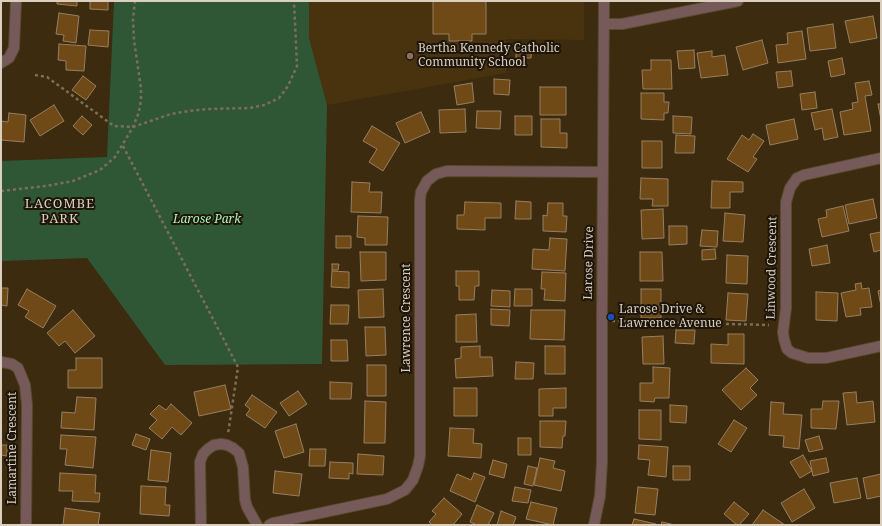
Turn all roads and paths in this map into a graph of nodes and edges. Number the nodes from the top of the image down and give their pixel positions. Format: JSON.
{"nodes":[{"id":1,"x":16,"y":1,"type":"edge"},
{"id":2,"x":135,"y":1,"type":"edge"},
{"id":3,"x":294,"y":1,"type":"edge"},
{"id":4,"x":604,"y":1,"type":"edge"},
{"id":5,"x":738,"y":1,"type":"edge"},
{"id":6,"x":604,"y":24,"type":"junction"},
{"id":7,"x":1,"y":63,"type":"edge"},
{"id":8,"x":35,"y":75,"type":"dead end"},
{"id":9,"x":133,"y":127,"type":"junction"},
{"id":10,"x":123,"y":146,"type":"junction"},
{"id":11,"x":881,"y":158,"type":"edge"},
{"id":12,"x":603,"y":172,"type":"junction"},
{"id":13,"x":1,"y":191,"type":"edge"},
{"id":14,"x":602,"y":321,"type":"junction"},
{"id":15,"x":769,"y":325,"type":"dead end"},
{"id":16,"x":881,"y":346,"type":"edge"},
{"id":17,"x":1,"y":362,"type":"edge"},
{"id":18,"x":226,"y":445,"type":"junction"},
{"id":19,"x":26,"y":525,"type":"edge"},
{"id":20,"x":201,"y":525,"type":"edge"},
{"id":21,"x":257,"y":525,"type":"edge"},
{"id":22,"x":269,"y":525,"type":"edge"},
{"id":23,"x":594,"y":525,"type":"edge"}],
"edges":[{"from":1,"to":7,"type":"street"},
{"from":2,"to":9,"type":"path"},
{"from":3,"to":9,"type":"path"},
{"from":4,"to":6,"type":"street","name":"Larose Drive"},
{"from":5,"to":6,"type":"street"},
{"from":6,"to":12,"type":"street","name":"Larose Drive"},
{"from":8,"to":9,"type":"path"},
{"from":9,"to":10,"type":"path"},
{"from":10,"to":13,"type":"path"},
{"from":10,"to":18,"type":"path"},
{"from":11,"to":16,"type":"street","name":"Linwood Crescent"},
{"from":12,"to":14,"type":"street","name":"Larose Drive"},
{"from":12,"to":22,"type":"street","name":"Lawrence Crescent"},
{"from":14,"to":15,"type":"path"},
{"from":14,"to":23,"type":"street","name":"Larose Drive"},
{"from":17,"to":19,"type":"street","name":"Lamartine Crescent"},
{"from":18,"to":20,"type":"street"},
{"from":18,"to":21,"type":"street"}]}
